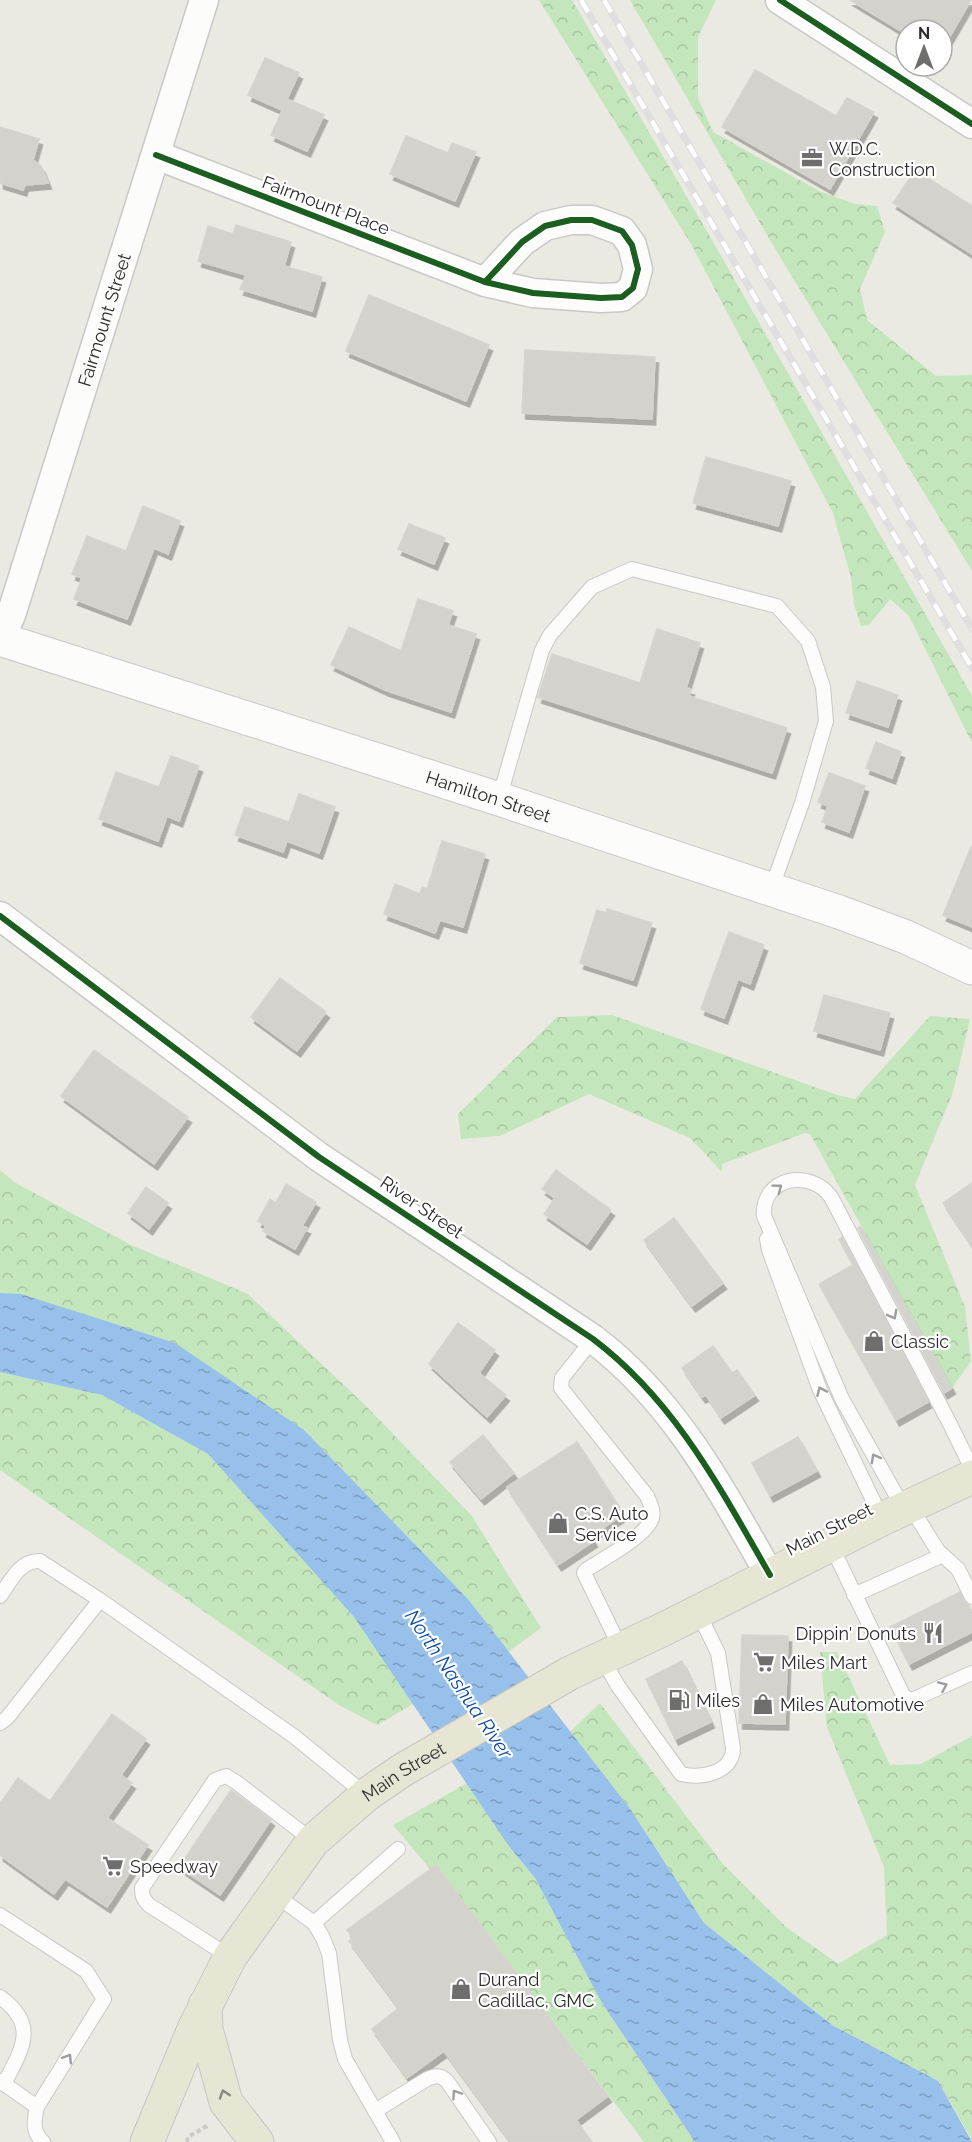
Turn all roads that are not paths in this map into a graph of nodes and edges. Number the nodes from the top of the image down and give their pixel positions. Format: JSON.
{"nodes":[{"id":1,"x":204,"y":0,"type":"edge"},
{"id":2,"x":780,"y":0,"type":"edge"},
{"id":3,"x":972,"y":124,"type":"edge"},
{"id":4,"x":156,"y":155,"type":"junction"},
{"id":5,"x":485,"y":282,"type":"junction"},
{"id":6,"x":0,"y":639,"type":"edge"},
{"id":7,"x":499,"y":800,"type":"junction"},
{"id":8,"x":771,"y":890,"type":"junction"},
{"id":9,"x":0,"y":916,"type":"edge"},
{"id":10,"x":972,"y":968,"type":"edge"},
{"id":11,"x":764,"y":1216,"type":"junction"},
{"id":12,"x":593,"y":1339,"type":"junction"},
{"id":13,"x":972,"y":1469,"type":"edge"},
{"id":14,"x":972,"y":1477,"type":"edge"},
{"id":15,"x":899,"y":1511,"type":"junction"},
{"id":16,"x":831,"y":1545,"type":"junction"},
{"id":17,"x":943,"y":1555,"type":"junction"},
{"id":18,"x":770,"y":1575,"type":"junction"},
{"id":19,"x":854,"y":1595,"type":"junction"},
{"id":20,"x":0,"y":1596,"type":"edge"},
{"id":21,"x":972,"y":1597,"type":"edge"},
{"id":22,"x":100,"y":1600,"type":"junction"},
{"id":23,"x":698,"y":1612,"type":"junction"},
{"id":24,"x":612,"y":1653,"type":"junction"},
{"id":25,"x":972,"y":1673,"type":"edge"},
{"id":26,"x":0,"y":1723,"type":"edge"},
{"id":27,"x":366,"y":1795,"type":"junction"},
{"id":28,"x":313,"y":1841,"type":"junction"},
{"id":29,"x":398,"y":1849,"type":"dead end"},
{"id":30,"x":274,"y":1894,"type":"junction"},
{"id":31,"x":0,"y":1915,"type":"edge"},
{"id":32,"x":314,"y":1923,"type":"junction"},
{"id":33,"x":230,"y":1957,"type":"junction"},
{"id":34,"x":0,"y":1997,"type":"edge"},
{"id":35,"x":205,"y":2005,"type":"junction"},
{"id":36,"x":2,"y":2082,"type":"edge"},
{"id":37,"x":37,"y":2107,"type":"junction"},
{"id":38,"x":375,"y":2111,"type":"junction"},
{"id":39,"x":43,"y":2142,"type":"edge"},
{"id":40,"x":147,"y":2142,"type":"edge"},
{"id":41,"x":257,"y":2142,"type":"edge"},
{"id":42,"x":393,"y":2142,"type":"edge"},
{"id":43,"x":489,"y":2142,"type":"edge"}],
"edges":[{"from":1,"to":4,"type":"street","name":"Fairmount Street"},
{"from":2,"to":3,"type":"street"},
{"from":4,"to":5,"type":"street","name":"Fairmount Place"},
{"from":4,"to":6,"type":"street","name":"Fairmount Street"},
{"from":5,"to":5,"type":"street","name":"Fairmount Place"},
{"from":6,"to":7,"type":"main road","name":"Hamilton Street"},
{"from":7,"to":8,"type":"main road","name":"Hamilton Street"},
{"from":7,"to":8,"type":"lane"},
{"from":8,"to":10,"type":"main road","name":"Hamilton Street"},
{"from":9,"to":12,"type":"street","name":"River Street"},
{"from":11,"to":13,"type":"lane","one_way":true},
{"from":15,"to":11,"type":"lane","one_way":true},
{"from":15,"to":11,"type":"lane","one_way":true},
{"from":12,"to":18,"type":"street","name":"River Street"},
{"from":12,"to":24,"type":"lane"},
{"from":14,"to":15,"type":"main road","name":"Main Street"},
{"from":15,"to":16,"type":"main road","name":"Main Street"},
{"from":15,"to":17,"type":"lane"},
{"from":16,"to":18,"type":"main road","name":"Main Street"},
{"from":16,"to":19,"type":"lane"},
{"from":17,"to":19,"type":"lane"},
{"from":17,"to":21,"type":"lane"},
{"from":18,"to":23,"type":"main road","name":"Main Street"},
{"from":19,"to":25,"type":"lane","one_way":true},
{"from":20,"to":22,"type":"lane"},
{"from":22,"to":26,"type":"lane"},
{"from":22,"to":27,"type":"lane"},
{"from":23,"to":24,"type":"main road","name":"Main Street"},
{"from":23,"to":24,"type":"lane"},
{"from":24,"to":27,"type":"main road","name":"Main Street"},
{"from":27,"to":28,"type":"main road","name":"Main Street"},
{"from":28,"to":30,"type":"main road","name":"Main Street"},
{"from":28,"to":33,"type":"lane"},
{"from":29,"to":32,"type":"lane"},
{"from":30,"to":32,"type":"lane"},
{"from":30,"to":33,"type":"main road","name":"Main Street"},
{"from":37,"to":31,"type":"lane","one_way":true},
{"from":32,"to":38,"type":"lane"},
{"from":33,"to":35,"type":"main road","name":"Main Street"},
{"from":34,"to":36,"type":"lane"},
{"from":35,"to":40,"type":"main road","name":"Main Street"},
{"from":41,"to":35,"type":"main road","one_way":true},
{"from":36,"to":37,"type":"lane"},
{"from":37,"to":39,"type":"lane"},
{"from":38,"to":42,"type":"lane"},
{"from":43,"to":38,"type":"lane","one_way":true}]}
